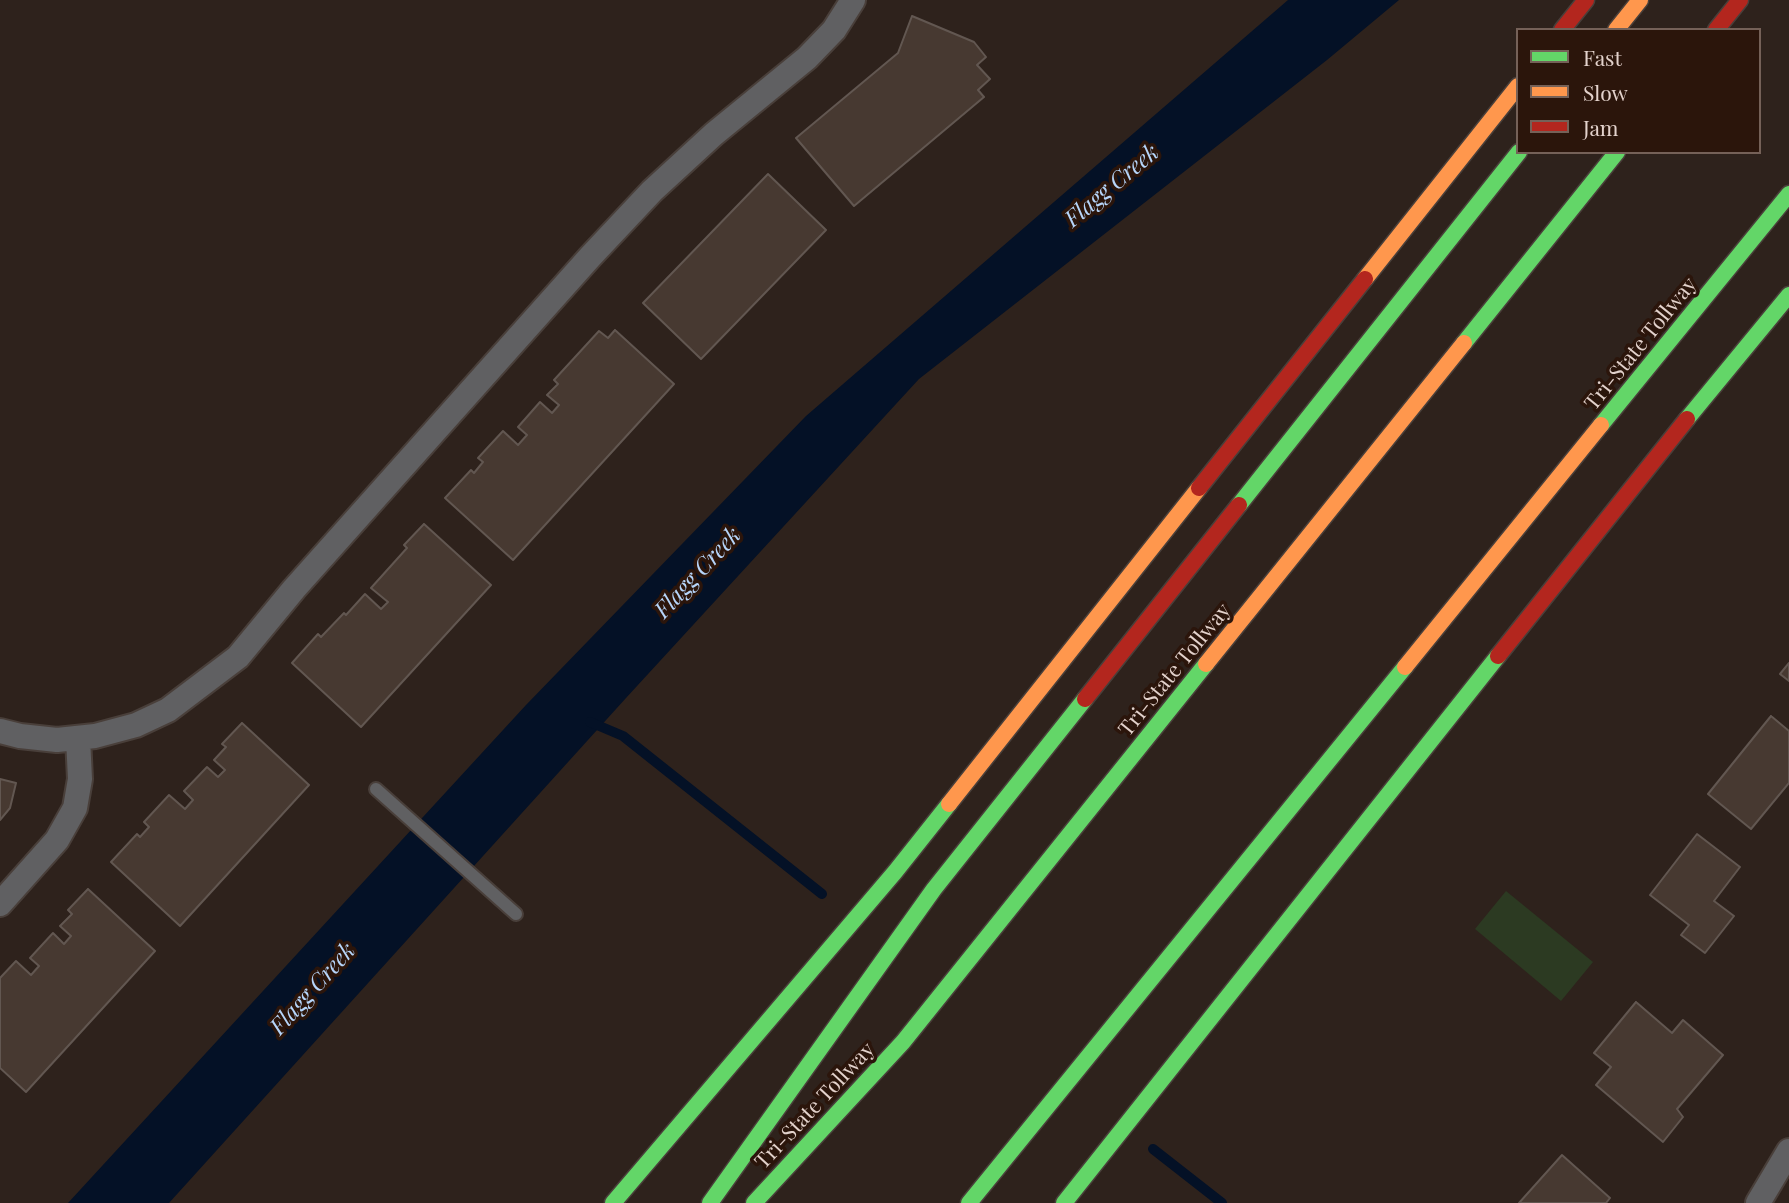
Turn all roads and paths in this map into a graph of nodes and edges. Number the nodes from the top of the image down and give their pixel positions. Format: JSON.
{"nodes":[{"id":1,"x":853,"y":0,"type":"edge"},
{"id":2,"x":1586,"y":0,"type":"edge"},
{"id":3,"x":1640,"y":0,"type":"edge"},
{"id":4,"x":1740,"y":0,"type":"edge"},
{"id":5,"x":1564,"y":28,"type":"edge"},
{"id":6,"x":1618,"y":28,"type":"edge"},
{"id":7,"x":1718,"y":28,"type":"edge"},
{"id":8,"x":1516,"y":89,"type":"edge"},
{"id":9,"x":1517,"y":154,"type":"edge"},
{"id":10,"x":1615,"y":154,"type":"edge"},
{"id":11,"x":1789,"y":194,"type":"edge"},
{"id":12,"x":1789,"y":295,"type":"edge"},
{"id":13,"x":0,"y":731,"type":"edge"},
{"id":14,"x":78,"y":738,"type":"junction"},
{"id":15,"x":376,"y":789,"type":"dead end"},
{"id":16,"x":0,"y":904,"type":"edge"},
{"id":17,"x":516,"y":914,"type":"dead end"},
{"id":18,"x":1789,"y":1151,"type":"edge"},
{"id":19,"x":613,"y":1203,"type":"edge"},
{"id":20,"x":710,"y":1203,"type":"edge"},
{"id":21,"x":754,"y":1203,"type":"edge"},
{"id":22,"x":970,"y":1203,"type":"edge"},
{"id":23,"x":1064,"y":1203,"type":"edge"},
{"id":24,"x":1758,"y":1203,"type":"edge"}],
"edges":[{"from":1,"to":14,"type":"street"},
{"from":2,"to":5,"type":"highway"},
{"from":3,"to":6,"type":"highway"},
{"from":4,"to":7,"type":"highway"},
{"from":8,"to":19,"type":"highway"},
{"from":9,"to":20,"type":"highway"},
{"from":10,"to":21,"type":"highway","name":"Tri-State Tollway"},
{"from":11,"to":22,"type":"highway","name":"Tri-State Tollway"},
{"from":12,"to":23,"type":"highway"},
{"from":13,"to":14,"type":"street"},
{"from":14,"to":16,"type":"street"},
{"from":15,"to":17,"type":"lane"},
{"from":18,"to":24,"type":"street"}]}
